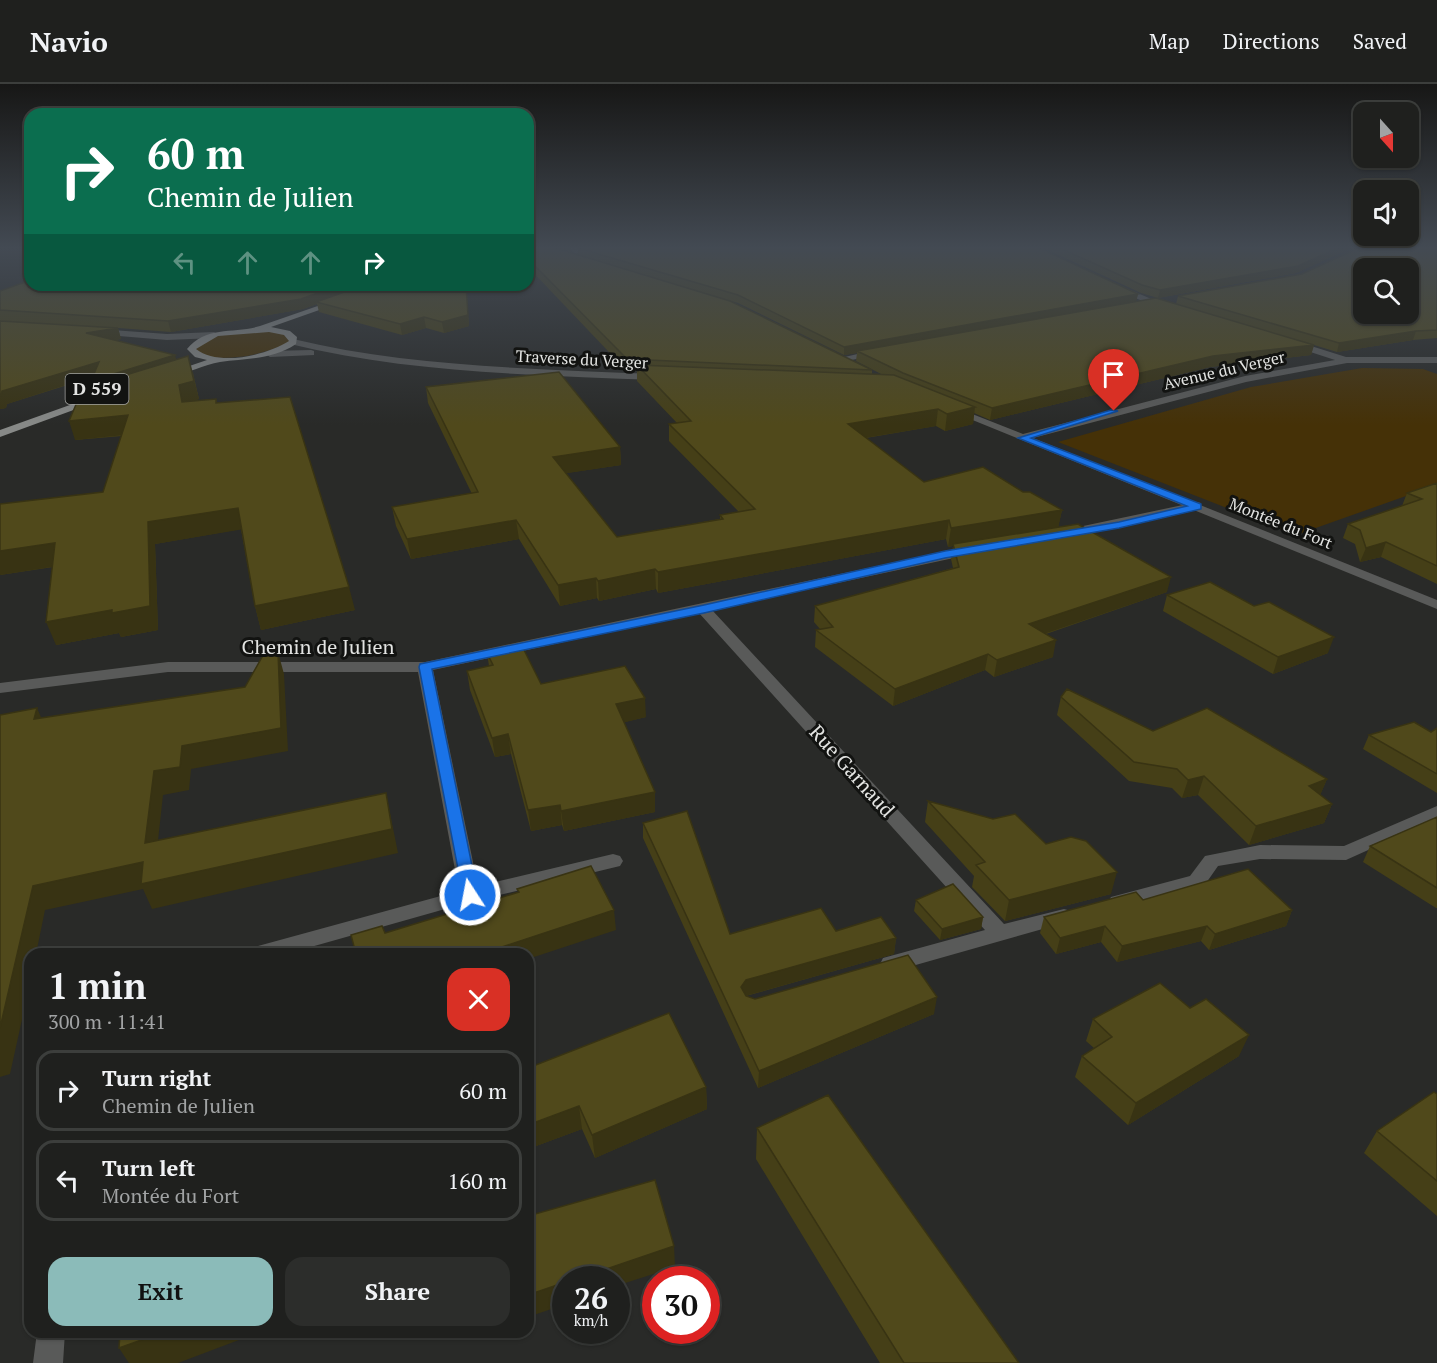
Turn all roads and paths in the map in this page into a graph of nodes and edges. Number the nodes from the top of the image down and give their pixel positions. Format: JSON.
{"nodes":[{"id":1,"x":340,"y":306,"type":"edge"},
{"id":2,"x":343,"y":306,"type":"edge"},
{"id":3,"x":1148,"y":306,"type":"edge"},
{"id":4,"x":1164,"y":306,"type":"edge"},
{"id":5,"x":1134,"y":308,"type":"edge"},
{"id":6,"x":1179,"y":310,"type":"edge"},
{"id":7,"x":325,"y":317,"type":"edge"},
{"id":8,"x":257,"y":329,"type":"junction"},
{"id":9,"x":90,"y":331,"type":"edge"},
{"id":10,"x":214,"y":335,"type":"junction"},
{"id":11,"x":167,"y":337,"type":"junction"},
{"id":12,"x":1284,"y":340,"type":"edge"},
{"id":13,"x":293,"y":342,"type":"junction"},
{"id":14,"x":888,"y":351,"type":"edge"},
{"id":15,"x":187,"y":353,"type":"junction"},
{"id":16,"x":338,"y":353,"type":"junction"},
{"id":17,"x":831,"y":353,"type":"edge"},
{"id":18,"x":270,"y":354,"type":"junction"},
{"id":19,"x":222,"y":359,"type":"junction"},
{"id":20,"x":841,"y":359,"type":"junction"},
{"id":21,"x":1347,"y":360,"type":"junction"},
{"id":22,"x":1437,"y":360,"type":"edge"},
{"id":23,"x":860,"y":368,"type":"edge"},
{"id":24,"x":671,"y":378,"type":"edge"},
{"id":25,"x":95,"y":390,"type":"edge"},
{"id":26,"x":111,"y":393,"type":"edge"},
{"id":27,"x":939,"y":404,"type":"edge"},
{"id":28,"x":0,"y":423,"type":"edge"},
{"id":29,"x":0,"y":434,"type":"edge"},
{"id":30,"x":1022,"y":438,"type":"junction"},
{"id":31,"x":1197,"y":506,"type":"junction"},
{"id":32,"x":1049,"y":537,"type":"edge"},
{"id":33,"x":991,"y":547,"type":"edge"},
{"id":34,"x":1437,"y":605,"type":"edge"},
{"id":35,"x":704,"y":609,"type":"junction"},
{"id":36,"x":425,"y":667,"type":"junction"},
{"id":37,"x":0,"y":688,"type":"edge"},
{"id":38,"x":1437,"y":812,"type":"edge"},
{"id":39,"x":613,"y":861,"type":"dead end"},
{"id":40,"x":470,"y":895,"type":"junction"},
{"id":41,"x":1104,"y":906,"type":"edge"},
{"id":42,"x":1081,"y":912,"type":"edge"},
{"id":43,"x":1000,"y":933,"type":"junction"},
{"id":44,"x":280,"y":948,"type":"edge"},
{"id":45,"x":867,"y":971,"type":"edge"},
{"id":46,"x":50,"y":1338,"type":"edge"},
{"id":47,"x":48,"y":1363,"type":"edge"}],
"edges":[{"from":1,"to":8,"type":"main road"},
{"from":2,"to":7,"type":"main road"},
{"from":3,"to":5,"type":"street"},
{"from":4,"to":6,"type":"street"},
{"from":8,"to":10,"type":"main road"},
{"from":8,"to":13,"type":"main road"},
{"from":9,"to":11,"type":"street"},
{"from":10,"to":11,"type":"street"},
{"from":10,"to":15,"type":"main road"},
{"from":11,"to":15,"type":"street"},
{"from":12,"to":21,"type":"street"},
{"from":13,"to":16,"type":"street","name":"Traverse du Verger"},
{"from":13,"to":18,"type":"main road"},
{"from":14,"to":20,"type":"street"},
{"from":15,"to":19,"type":"main road"},
{"from":15,"to":19,"type":"main road"},
{"from":16,"to":18,"type":"street","name":"Traverse du Verger"},
{"from":16,"to":24,"type":"street","name":"Traverse du Verger"},
{"from":17,"to":20,"type":"street"},
{"from":18,"to":19,"type":"main road"},
{"from":20,"to":23,"type":"street"},
{"from":21,"to":22,"type":"street","name":"Avenue du Verger"},
{"from":21,"to":30,"type":"street","name":"Avenue du Verger"},
{"from":25,"to":28,"type":"main road","number":"D 559"},
{"from":26,"to":29,"type":"main road"},
{"from":27,"to":30,"type":"street","name":"Montée du Fort"},
{"from":30,"to":31,"type":"street","name":"Montée du Fort"},
{"from":31,"to":32,"type":"street"},
{"from":31,"to":34,"type":"street","name":"Montée du Fort"},
{"from":33,"to":35,"type":"street","name":"Chemin de Julien"},
{"from":35,"to":36,"type":"street","name":"Chemin de Julien"},
{"from":35,"to":43,"type":"street","name":"Rue Garnaud"},
{"from":36,"to":37,"type":"street","name":"Chemin de Julien"},
{"from":36,"to":40,"type":"street"},
{"from":38,"to":41,"type":"street"},
{"from":39,"to":40,"type":"street"},
{"from":40,"to":44,"type":"street"},
{"from":42,"to":43,"type":"street"},
{"from":43,"to":45,"type":"street"},
{"from":46,"to":47,"type":"street"}]}
